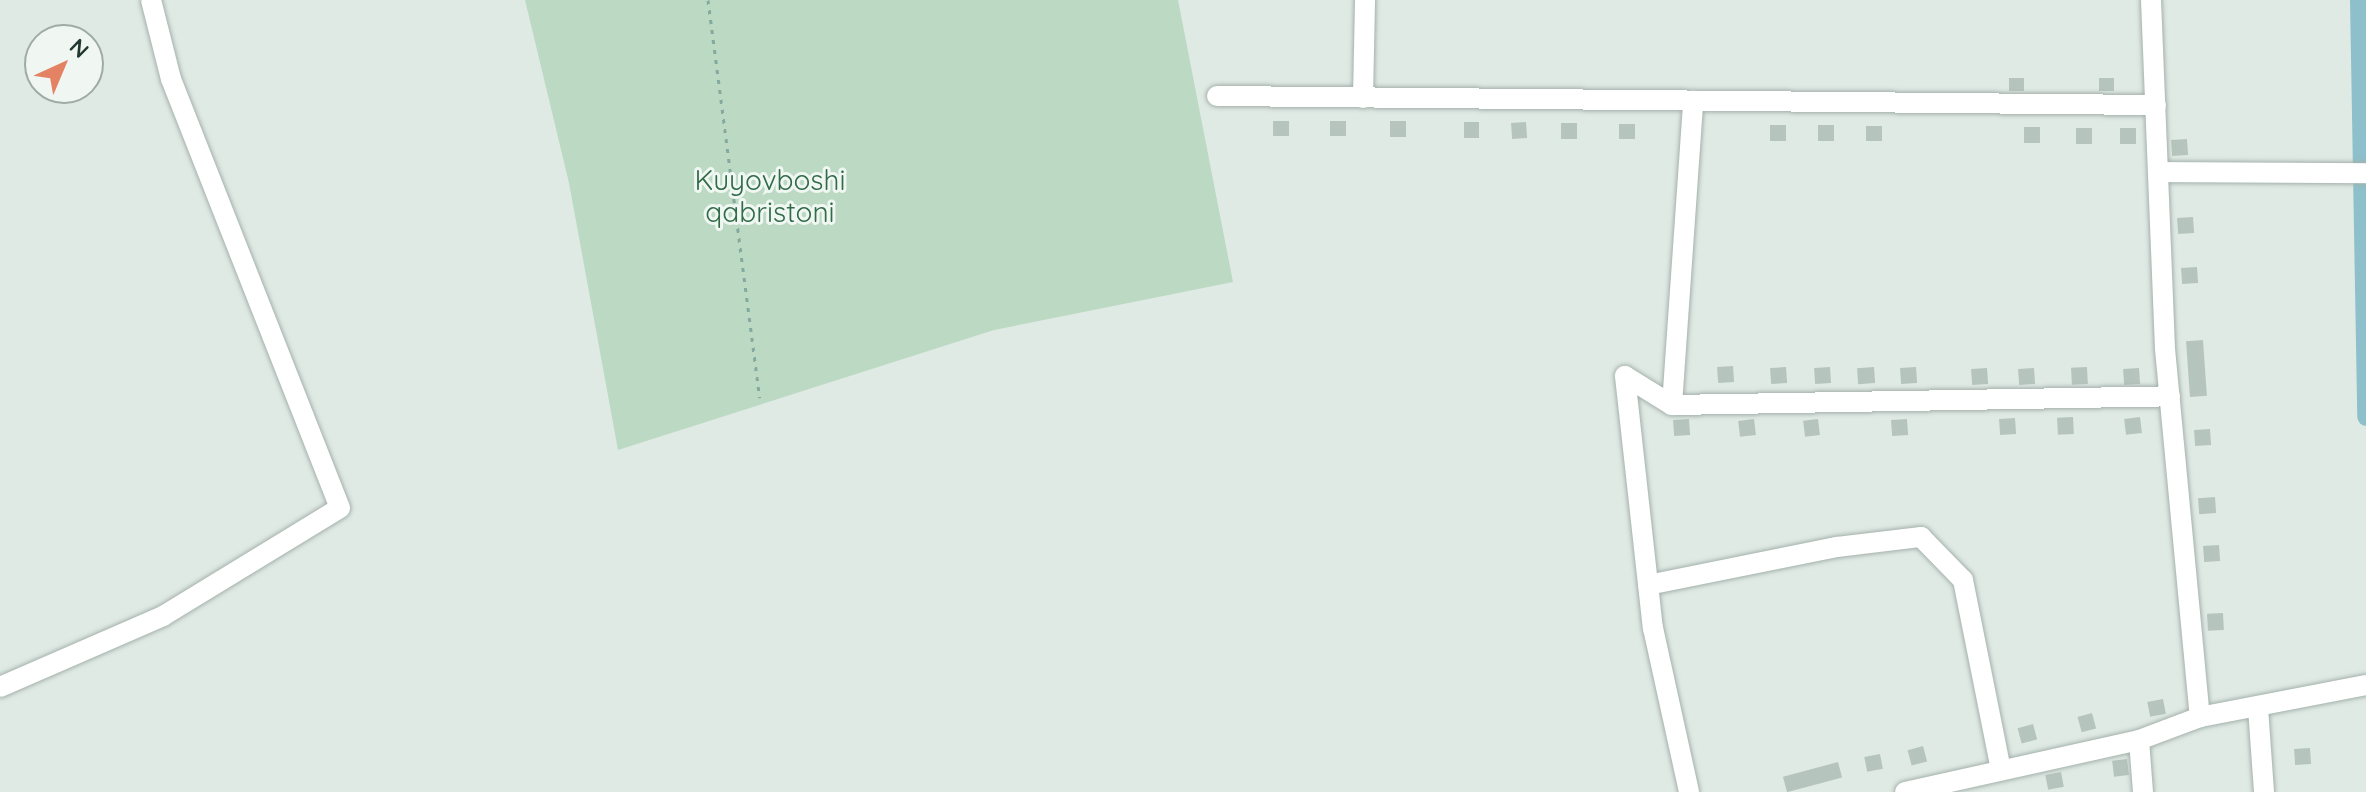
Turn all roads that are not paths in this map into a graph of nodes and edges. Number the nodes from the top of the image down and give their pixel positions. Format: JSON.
{"nodes":[{"id":1,"x":151,"y":0,"type":"edge"},
{"id":2,"x":1365,"y":0,"type":"edge"},
{"id":3,"x":2151,"y":0,"type":"edge"},
{"id":4,"x":1217,"y":96,"type":"dead end"},
{"id":5,"x":1363,"y":98,"type":"junction"},
{"id":6,"x":1693,"y":101,"type":"junction"},
{"id":7,"x":2156,"y":105,"type":"junction"},
{"id":8,"x":2158,"y":172,"type":"junction"},
{"id":9,"x":2366,"y":173,"type":"edge"},
{"id":10,"x":2170,"y":396,"type":"junction"},
{"id":11,"x":1672,"y":405,"type":"junction"},
{"id":12,"x":1648,"y":585,"type":"junction"},
{"id":13,"x":2366,"y":685,"type":"edge"},
{"id":14,"x":0,"y":687,"type":"edge"},
{"id":15,"x":2258,"y":708,"type":"junction"},
{"id":16,"x":2200,"y":717,"type":"junction"},
{"id":17,"x":2139,"y":740,"type":"junction"},
{"id":18,"x":2001,"y":770,"type":"junction"},
{"id":19,"x":1689,"y":792,"type":"edge"},
{"id":20,"x":1905,"y":792,"type":"edge"},
{"id":21,"x":2143,"y":792,"type":"edge"},
{"id":22,"x":2264,"y":792,"type":"edge"}],
"edges":[{"from":1,"to":14,"type":"street"},
{"from":2,"to":5,"type":"street"},
{"from":3,"to":7,"type":"street"},
{"from":4,"to":5,"type":"street"},
{"from":5,"to":6,"type":"street"},
{"from":6,"to":7,"type":"street"},
{"from":6,"to":11,"type":"street"},
{"from":7,"to":8,"type":"street"},
{"from":8,"to":9,"type":"street"},
{"from":8,"to":10,"type":"street"},
{"from":10,"to":11,"type":"street"},
{"from":10,"to":16,"type":"street"},
{"from":11,"to":12,"type":"street"},
{"from":12,"to":18,"type":"street"},
{"from":12,"to":19,"type":"street"},
{"from":13,"to":15,"type":"street"},
{"from":15,"to":16,"type":"street"},
{"from":15,"to":22,"type":"street"},
{"from":16,"to":17,"type":"street"},
{"from":17,"to":18,"type":"street"},
{"from":17,"to":21,"type":"street"},
{"from":18,"to":20,"type":"street"}]}
